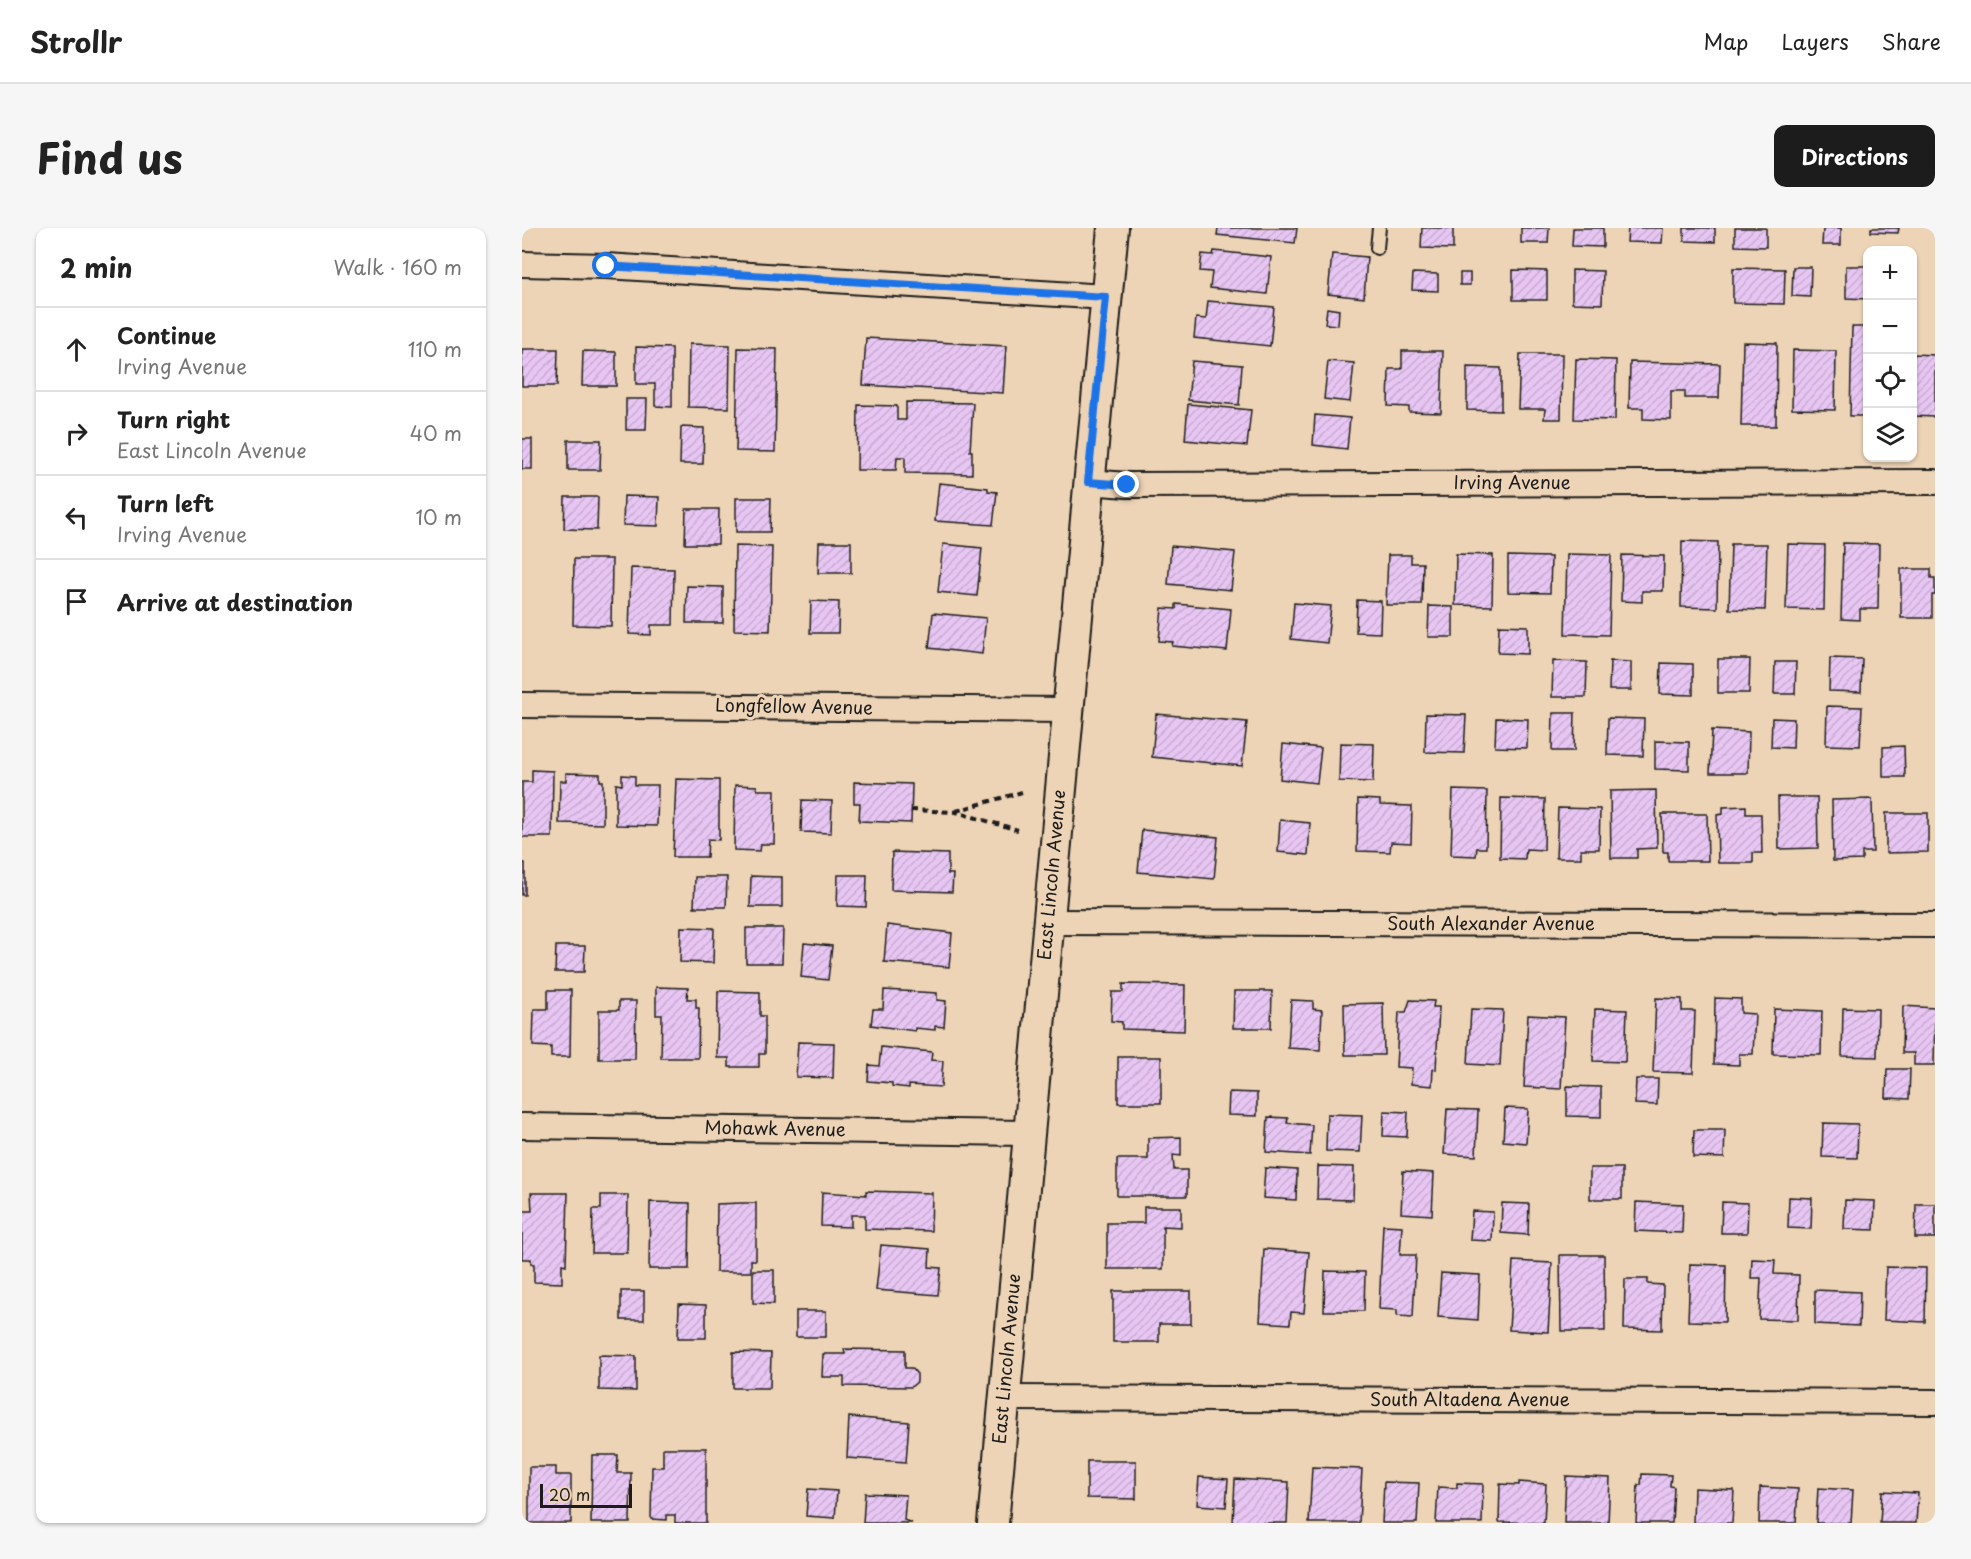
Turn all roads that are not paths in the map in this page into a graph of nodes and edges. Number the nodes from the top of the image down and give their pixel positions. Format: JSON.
{"nodes":[{"id":1,"x":1113,"y":228,"type":"edge"},
{"id":2,"x":1379,"y":228,"type":"edge"},
{"id":3,"x":1377,"y":248,"type":"dead end"},
{"id":4,"x":522,"y":264,"type":"edge"},
{"id":5,"x":1106,"y":297,"type":"junction"},
{"id":6,"x":1088,"y":482,"type":"junction"},
{"id":7,"x":1935,"y":482,"type":"edge"},
{"id":8,"x":522,"y":705,"type":"edge"},
{"id":9,"x":1067,"y":710,"type":"junction"},
{"id":10,"x":1047,"y":922,"type":"junction"},
{"id":11,"x":1935,"y":925,"type":"edge"},
{"id":12,"x":522,"y":1126,"type":"edge"},
{"id":13,"x":1028,"y":1134,"type":"junction"},
{"id":14,"x":1004,"y":1398,"type":"junction"},
{"id":15,"x":1935,"y":1402,"type":"edge"},
{"id":16,"x":993,"y":1523,"type":"edge"}],
"edges":[{"from":1,"to":5,"type":"street","name":"East Lincoln Avenue"},
{"from":2,"to":3,"type":"lane"},
{"from":4,"to":5,"type":"street"},
{"from":5,"to":6,"type":"street","name":"East Lincoln Avenue"},
{"from":6,"to":7,"type":"street","name":"Irving Avenue"},
{"from":6,"to":9,"type":"street","name":"East Lincoln Avenue"},
{"from":8,"to":9,"type":"street","name":"Longfellow Avenue"},
{"from":9,"to":10,"type":"street","name":"East Lincoln Avenue"},
{"from":10,"to":11,"type":"street","name":"South Alexander Avenue"},
{"from":10,"to":13,"type":"street","name":"East Lincoln Avenue"},
{"from":12,"to":13,"type":"street","name":"Mohawk Avenue"},
{"from":13,"to":14,"type":"street","name":"East Lincoln Avenue"},
{"from":14,"to":15,"type":"street","name":"South Altadena Avenue"},
{"from":14,"to":16,"type":"street","name":"East Lincoln Avenue"}]}
